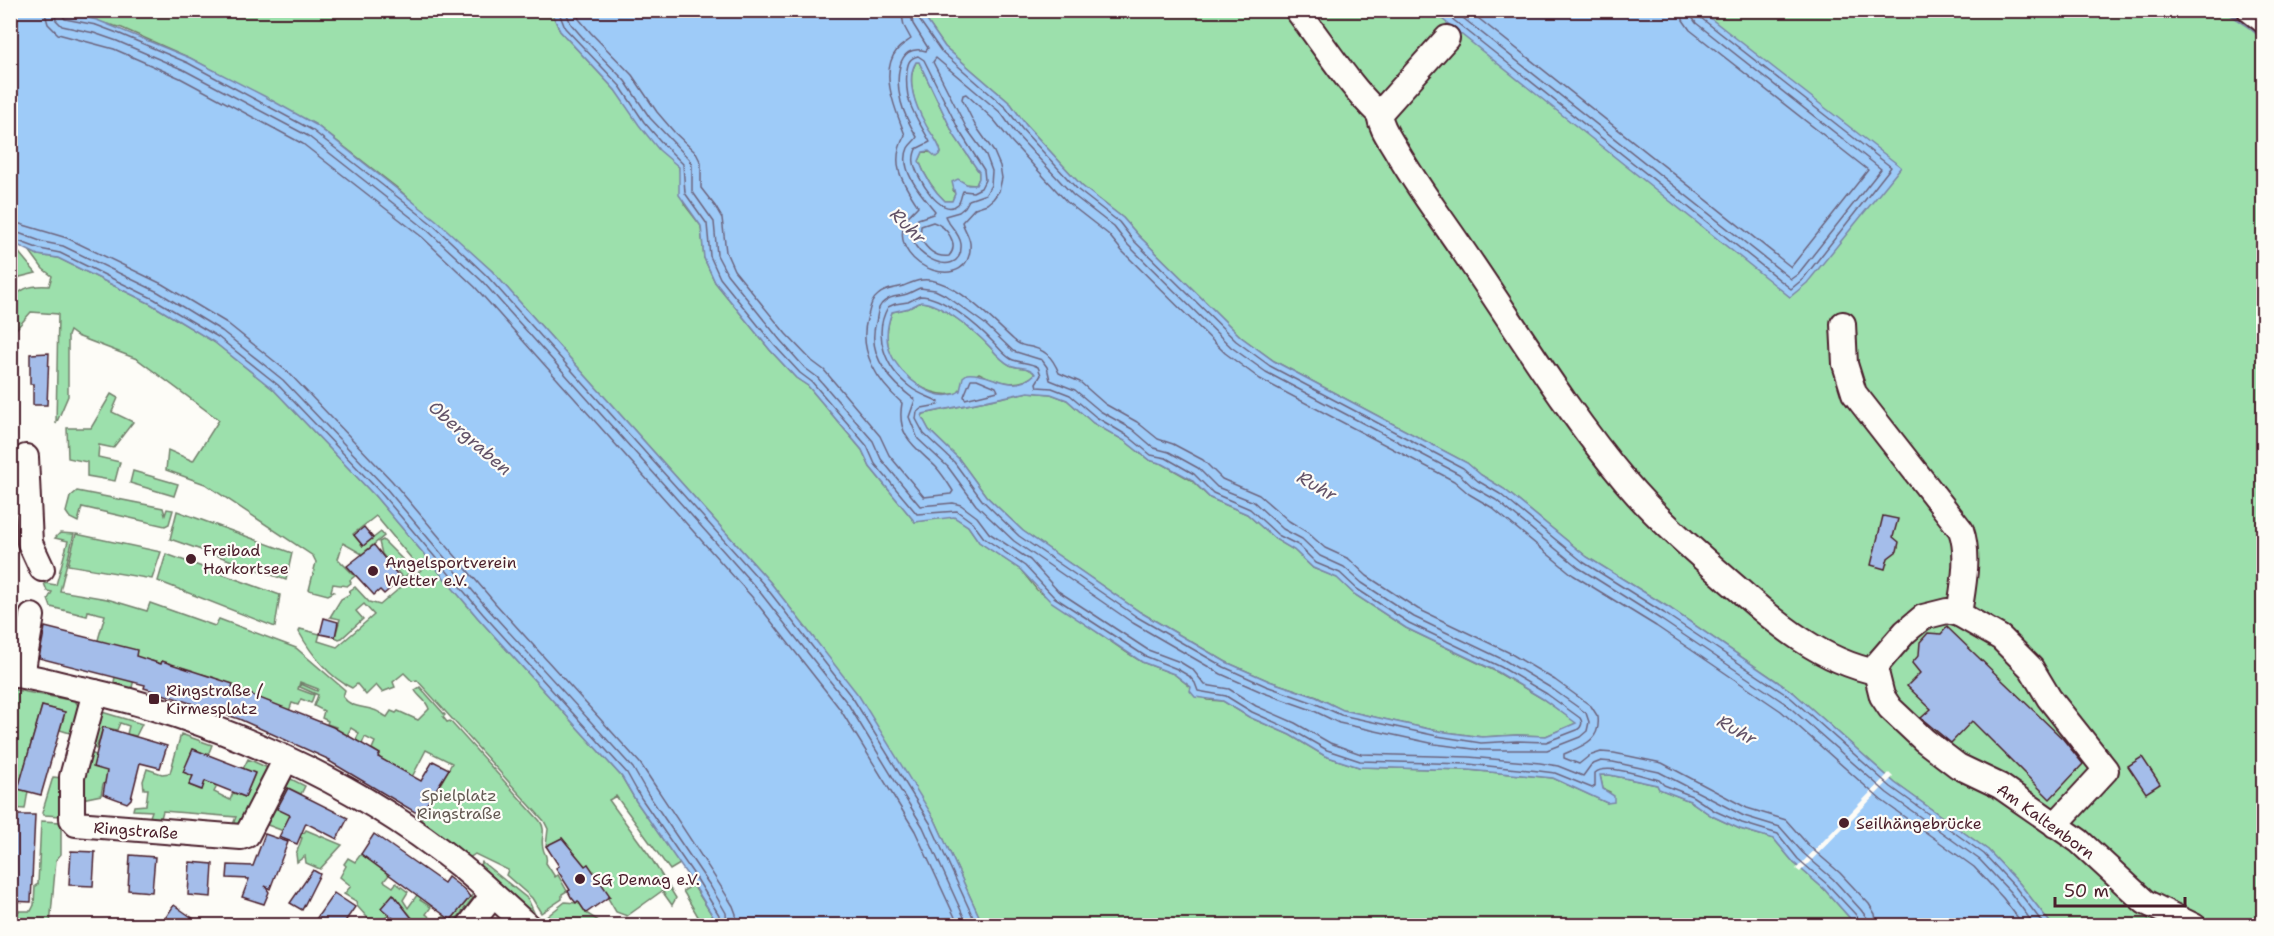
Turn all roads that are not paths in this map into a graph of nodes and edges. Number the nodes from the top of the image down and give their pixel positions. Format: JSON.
{"nodes":[{"id":1,"x":1297,"y":10,"type":"edge"},
{"id":2,"x":2250,"y":10,"type":"edge"},
{"id":3,"x":2264,"y":21,"type":"edge"},
{"id":4,"x":1447,"y":38,"type":"dead end"},
{"id":5,"x":1379,"y":114,"type":"junction"},
{"id":6,"x":1843,"y":324,"type":"dead end"},
{"id":7,"x":26,"y":457,"type":"dead end"},
{"id":8,"x":42,"y":569,"type":"dead end"},
{"id":9,"x":1959,"y":614,"type":"junction"},
{"id":10,"x":32,"y":616,"type":"dead end"},
{"id":11,"x":1876,"y":672,"type":"junction"},
{"id":12,"x":16,"y":675,"type":"edge"},
{"id":13,"x":95,"y":692,"type":"junction"},
{"id":14,"x":286,"y":759,"type":"junction"},
{"id":15,"x":2055,"y":825,"type":"junction"},
{"id":16,"x":493,"y":895,"type":"junction"},
{"id":17,"x":469,"y":926,"type":"edge"},
{"id":18,"x":528,"y":926,"type":"edge"},
{"id":19,"x":2194,"y":926,"type":"edge"}],
"edges":[{"from":1,"to":5,"type":"street"},
{"from":2,"to":3,"type":"street"},
{"from":4,"to":5,"type":"street"},
{"from":5,"to":11,"type":"street"},
{"from":6,"to":9,"type":"street"},
{"from":7,"to":8,"type":"street"},
{"from":9,"to":11,"type":"street"},
{"from":9,"to":15,"type":"street"},
{"from":10,"to":12,"type":"street"},
{"from":11,"to":15,"type":"street","name":"Am Kaltenborn"},
{"from":12,"to":13,"type":"street"},
{"from":13,"to":14,"type":"street"},
{"from":13,"to":14,"type":"street","name":"Ringstraße"},
{"from":14,"to":16,"type":"street"},
{"from":15,"to":19,"type":"street","name":"Am Kaltenborn"},
{"from":16,"to":17,"type":"street"},
{"from":16,"to":18,"type":"street"}]}
